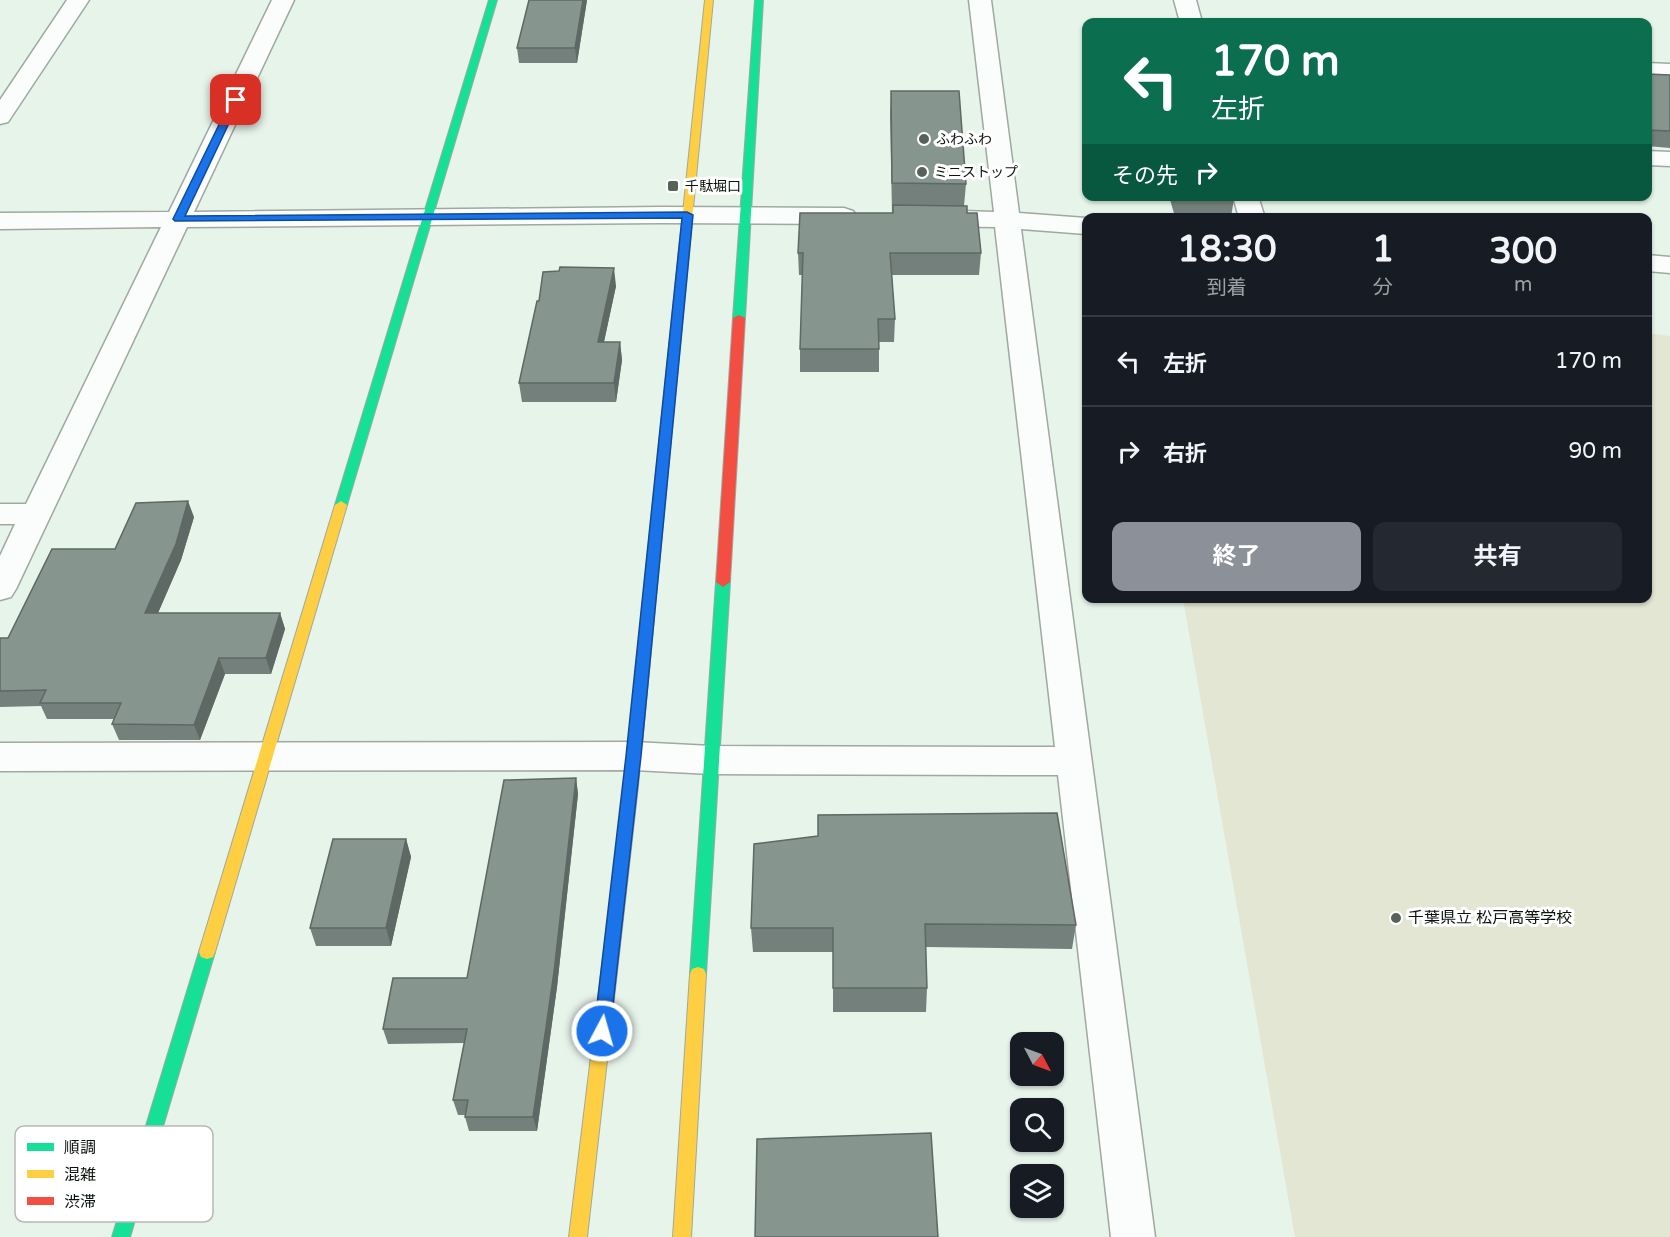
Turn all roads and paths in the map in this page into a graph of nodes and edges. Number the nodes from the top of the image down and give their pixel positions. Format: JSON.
{"nodes":[{"id":1,"x":78,"y":0,"type":"edge"},
{"id":2,"x":283,"y":0,"type":"edge"},
{"id":3,"x":494,"y":0,"type":"edge"},
{"id":4,"x":709,"y":0,"type":"edge"},
{"id":5,"x":759,"y":0,"type":"edge"},
{"id":6,"x":980,"y":0,"type":"edge"},
{"id":7,"x":1185,"y":0,"type":"edge"},
{"id":8,"x":1190,"y":18,"type":"edge"},
{"id":9,"x":1652,"y":70,"type":"edge"},
{"id":10,"x":1670,"y":71,"type":"edge"},
{"id":11,"x":0,"y":75,"type":"edge"},
{"id":12,"x":28,"y":75,"type":"junction"},
{"id":13,"x":0,"y":117,"type":"edge"},
{"id":14,"x":1652,"y":158,"type":"edge"},
{"id":15,"x":1670,"y":159,"type":"edge"},
{"id":16,"x":687,"y":215,"type":"junction"},
{"id":17,"x":746,"y":215,"type":"junction"},
{"id":18,"x":866,"y":217,"type":"edge"},
{"id":19,"x":428,"y":218,"type":"junction"},
{"id":20,"x":913,"y":218,"type":"edge"},
{"id":21,"x":179,"y":219,"type":"junction"},
{"id":22,"x":1008,"y":220,"type":"junction"},
{"id":23,"x":0,"y":221,"type":"edge"},
{"id":24,"x":1082,"y":226,"type":"edge"},
{"id":25,"x":1652,"y":263,"type":"edge"},
{"id":26,"x":1670,"y":265,"type":"edge"},
{"id":27,"x":0,"y":514,"type":"edge"},
{"id":28,"x":37,"y":514,"type":"junction"},
{"id":29,"x":0,"y":589,"type":"edge"},
{"id":30,"x":634,"y":756,"type":"junction"},
{"id":31,"x":0,"y":757,"type":"edge"},
{"id":32,"x":267,"y":758,"type":"junction"},
{"id":33,"x":711,"y":760,"type":"junction"},
{"id":34,"x":1075,"y":762,"type":"junction"},
{"id":35,"x":155,"y":1126,"type":"edge"},
{"id":36,"x":126,"y":1222,"type":"edge"},
{"id":37,"x":121,"y":1237,"type":"edge"},
{"id":38,"x":578,"y":1237,"type":"edge"},
{"id":39,"x":682,"y":1237,"type":"edge"},
{"id":40,"x":1133,"y":1237,"type":"edge"}],
"edges":[{"from":1,"to":12,"type":"street"},
{"from":2,"to":21,"type":"street"},
{"from":3,"to":19,"type":"street"},
{"from":4,"to":16,"type":"street"},
{"from":5,"to":17,"type":"street"},
{"from":6,"to":22,"type":"street"},
{"from":7,"to":8,"type":"street"},
{"from":9,"to":10,"type":"street"},
{"from":11,"to":12,"type":"street"},
{"from":12,"to":13,"type":"street"},
{"from":14,"to":15,"type":"street"},
{"from":16,"to":17,"type":"street"},
{"from":16,"to":19,"type":"street"},
{"from":16,"to":30,"type":"street"},
{"from":17,"to":18,"type":"street"},
{"from":17,"to":33,"type":"street"},
{"from":19,"to":21,"type":"street"},
{"from":19,"to":32,"type":"street"},
{"from":20,"to":22,"type":"street"},
{"from":21,"to":23,"type":"street"},
{"from":21,"to":28,"type":"street"},
{"from":22,"to":24,"type":"street"},
{"from":22,"to":34,"type":"street"},
{"from":25,"to":26,"type":"street"},
{"from":27,"to":28,"type":"street"},
{"from":28,"to":29,"type":"street"},
{"from":30,"to":32,"type":"street"},
{"from":30,"to":33,"type":"street"},
{"from":30,"to":38,"type":"street"},
{"from":31,"to":32,"type":"street"},
{"from":32,"to":35,"type":"street"},
{"from":33,"to":34,"type":"street"},
{"from":33,"to":39,"type":"street"},
{"from":34,"to":40,"type":"street"},
{"from":36,"to":37,"type":"street"}]}
